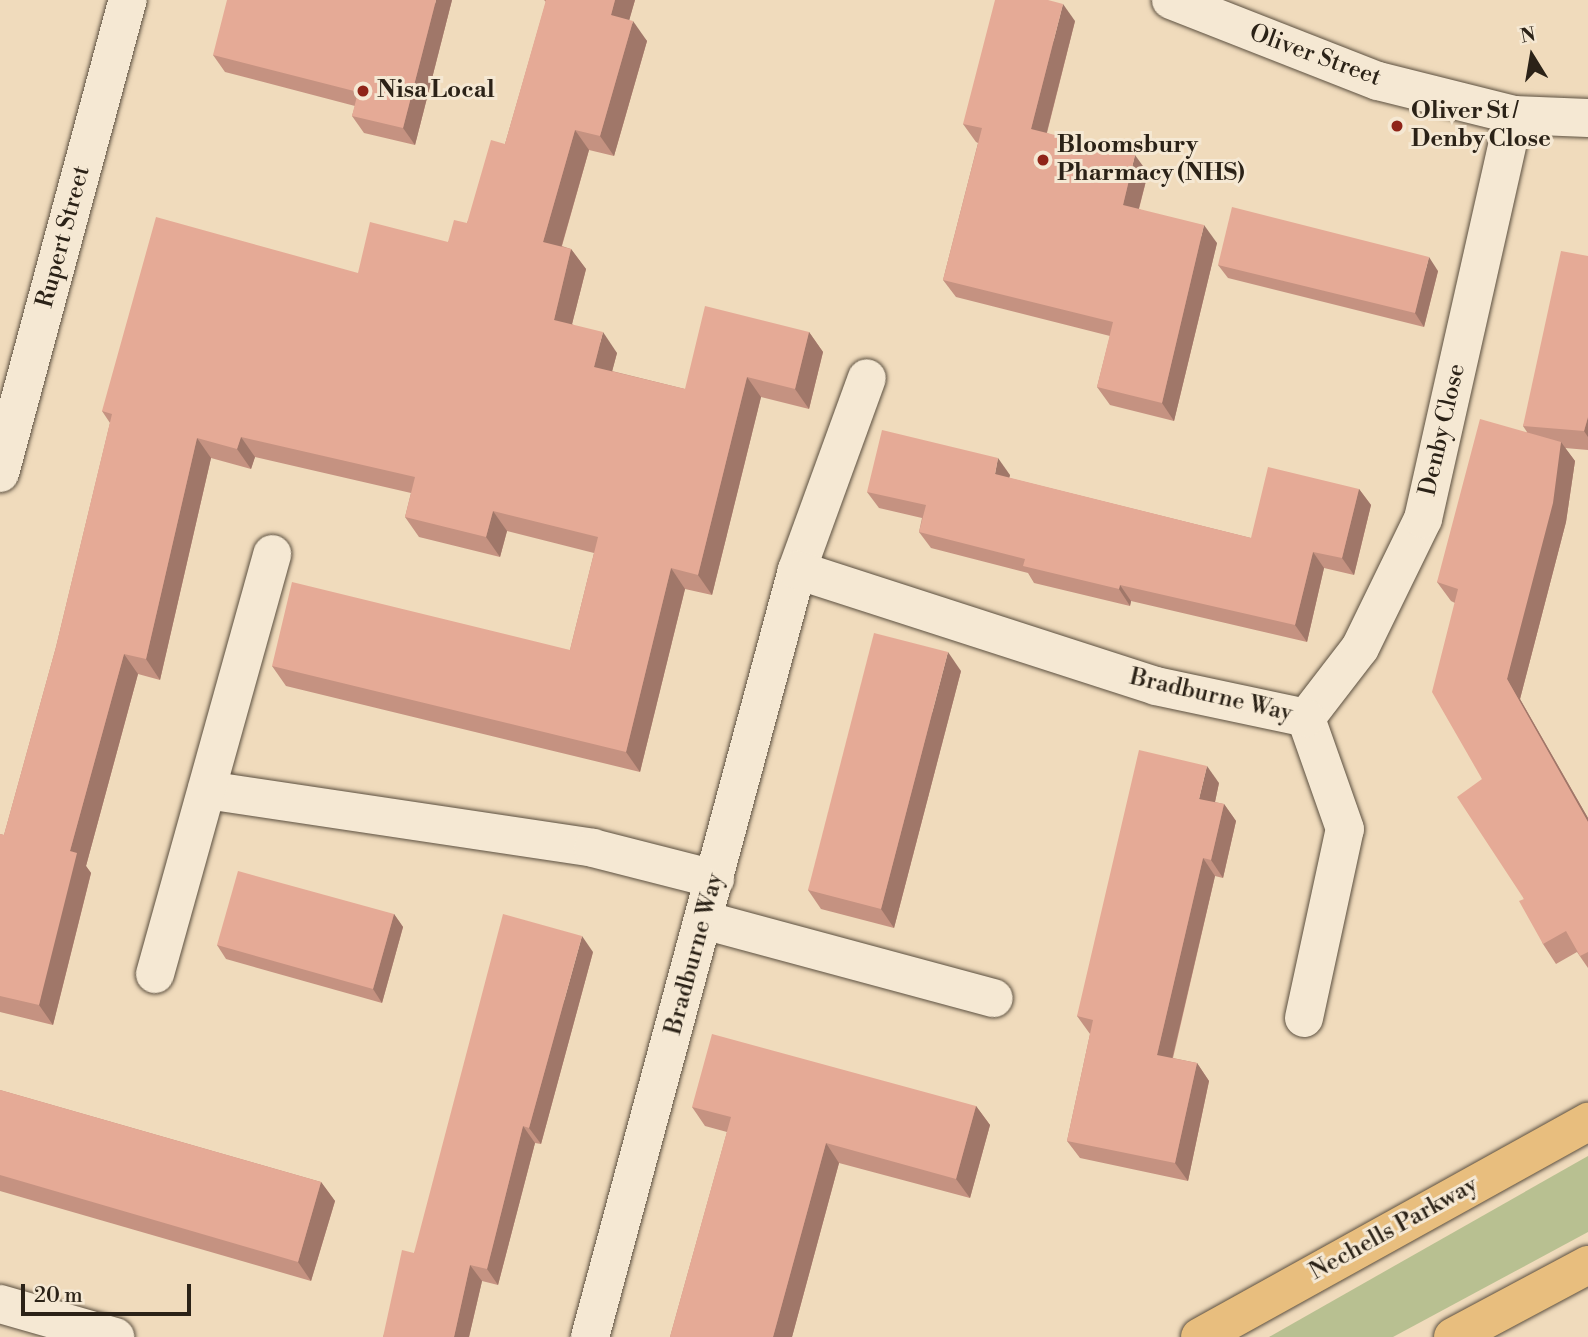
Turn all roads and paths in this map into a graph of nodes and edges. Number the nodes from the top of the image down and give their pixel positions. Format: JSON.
{"nodes":[{"id":1,"x":128,"y":0,"type":"edge"},
{"id":2,"x":1171,"y":0,"type":"edge"},
{"id":3,"x":1514,"y":114,"type":"junction"},
{"id":4,"x":1588,"y":118,"type":"edge"},
{"id":5,"x":867,"y":378,"type":"dead end"},
{"id":6,"x":0,"y":473,"type":"edge"},
{"id":7,"x":272,"y":554,"type":"dead end"},
{"id":8,"x":797,"y":570,"type":"junction"},
{"id":9,"x":1306,"y":718,"type":"junction"},
{"id":10,"x":206,"y":790,"type":"junction"},
{"id":11,"x":715,"y":879,"type":"junction"},
{"id":12,"x":704,"y":920,"type":"junction"},
{"id":13,"x":155,"y":974,"type":"dead end"},
{"id":14,"x":994,"y":998,"type":"dead end"},
{"id":15,"x":1304,"y":1018,"type":"dead end"},
{"id":16,"x":1588,"y":1122,"type":"edge"},
{"id":17,"x":1588,"y":1265,"type":"edge"},
{"id":18,"x":0,"y":1304,"type":"edge"},
{"id":19,"x":52,"y":1329,"type":"edge"},
{"id":20,"x":115,"y":1337,"type":"edge"},
{"id":21,"x":590,"y":1337,"type":"edge"},
{"id":22,"x":1200,"y":1337,"type":"edge"},
{"id":23,"x":1453,"y":1337,"type":"edge"}],
"edges":[{"from":1,"to":6,"type":"street","name":"Rupert Street"},
{"from":2,"to":3,"type":"street","name":"Oliver Street"},
{"from":3,"to":4,"type":"street","name":"Oliver Street"},
{"from":3,"to":9,"type":"street","name":"Denby Close"},
{"from":5,"to":8,"type":"street","name":"Bradburne Way"},
{"from":7,"to":10,"type":"street"},
{"from":8,"to":9,"type":"street","name":"Bradburne Way"},
{"from":8,"to":11,"type":"street","name":"Bradburne Way"},
{"from":9,"to":15,"type":"street"},
{"from":10,"to":11,"type":"street"},
{"from":10,"to":13,"type":"street"},
{"from":11,"to":12,"type":"street","name":"Bradburne Way"},
{"from":12,"to":14,"type":"street"},
{"from":12,"to":21,"type":"street","name":"Bradburne Way"},
{"from":16,"to":22,"type":"main road","name":"Nechells Parkway"},
{"from":17,"to":23,"type":"main road"},
{"from":18,"to":19,"type":"street"},
{"from":19,"to":20,"type":"street"}]}
